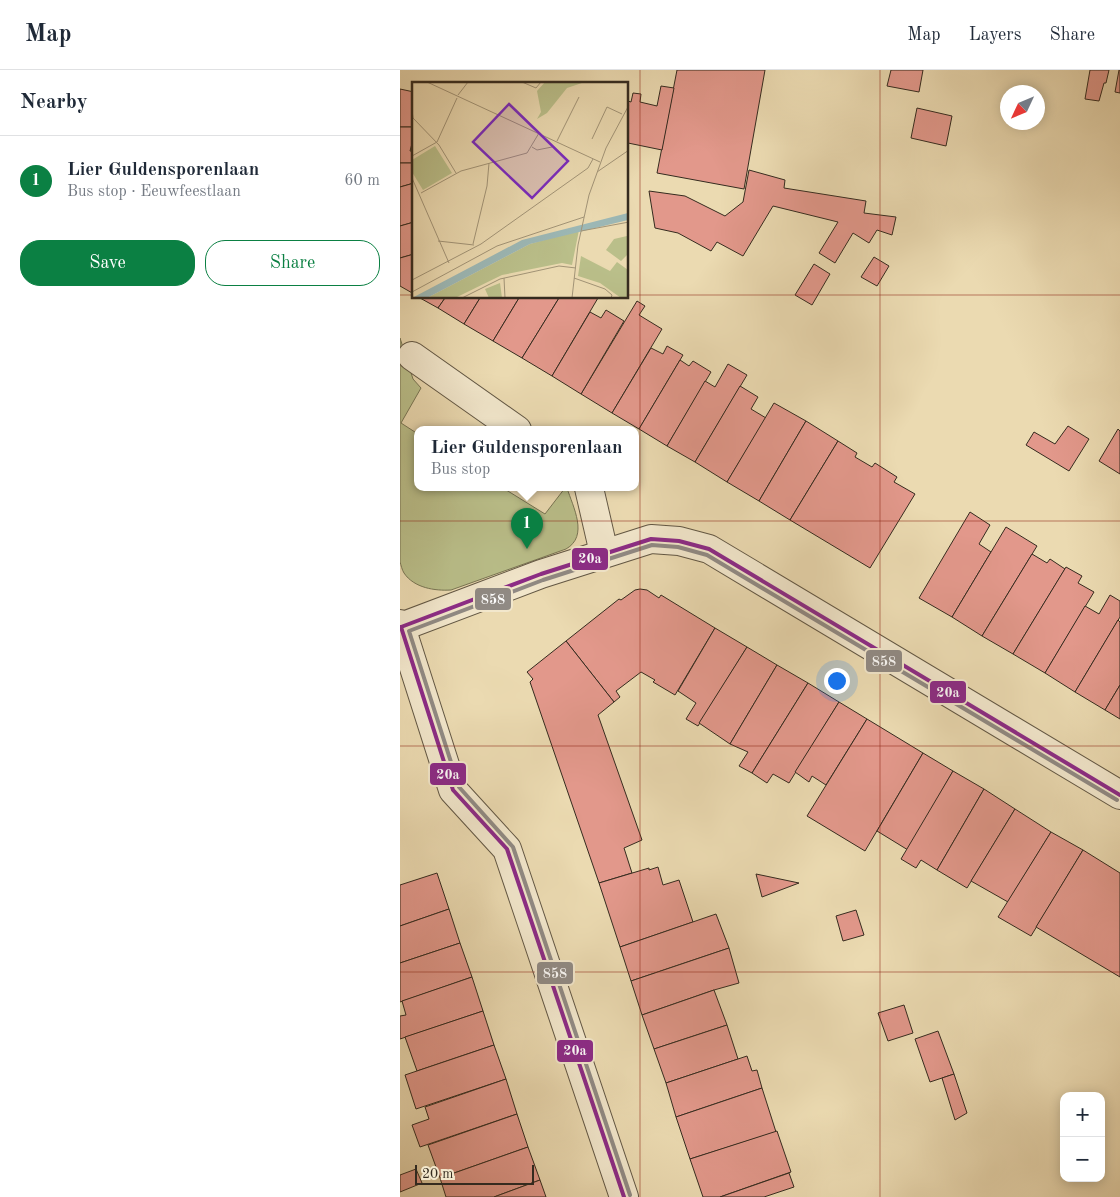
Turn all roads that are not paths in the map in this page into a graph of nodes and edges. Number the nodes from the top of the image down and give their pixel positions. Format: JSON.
{"nodes":[{"id":1,"x":412,"y":356,"type":"dead end"},
{"id":2,"x":511,"y":426,"type":"edge"},
{"id":3,"x":590,"y":491,"type":"edge"},
{"id":4,"x":604,"y":553,"type":"junction"},
{"id":5,"x":400,"y":626,"type":"edge"},
{"id":6,"x":1120,"y":795,"type":"edge"},
{"id":7,"x":624,"y":1197,"type":"edge"}],
"edges":[{"from":1,"to":2,"type":"street"},
{"from":3,"to":4,"type":"street"},
{"from":4,"to":5,"type":"street"},
{"from":4,"to":6,"type":"street"},
{"from":5,"to":7,"type":"street"}]}
